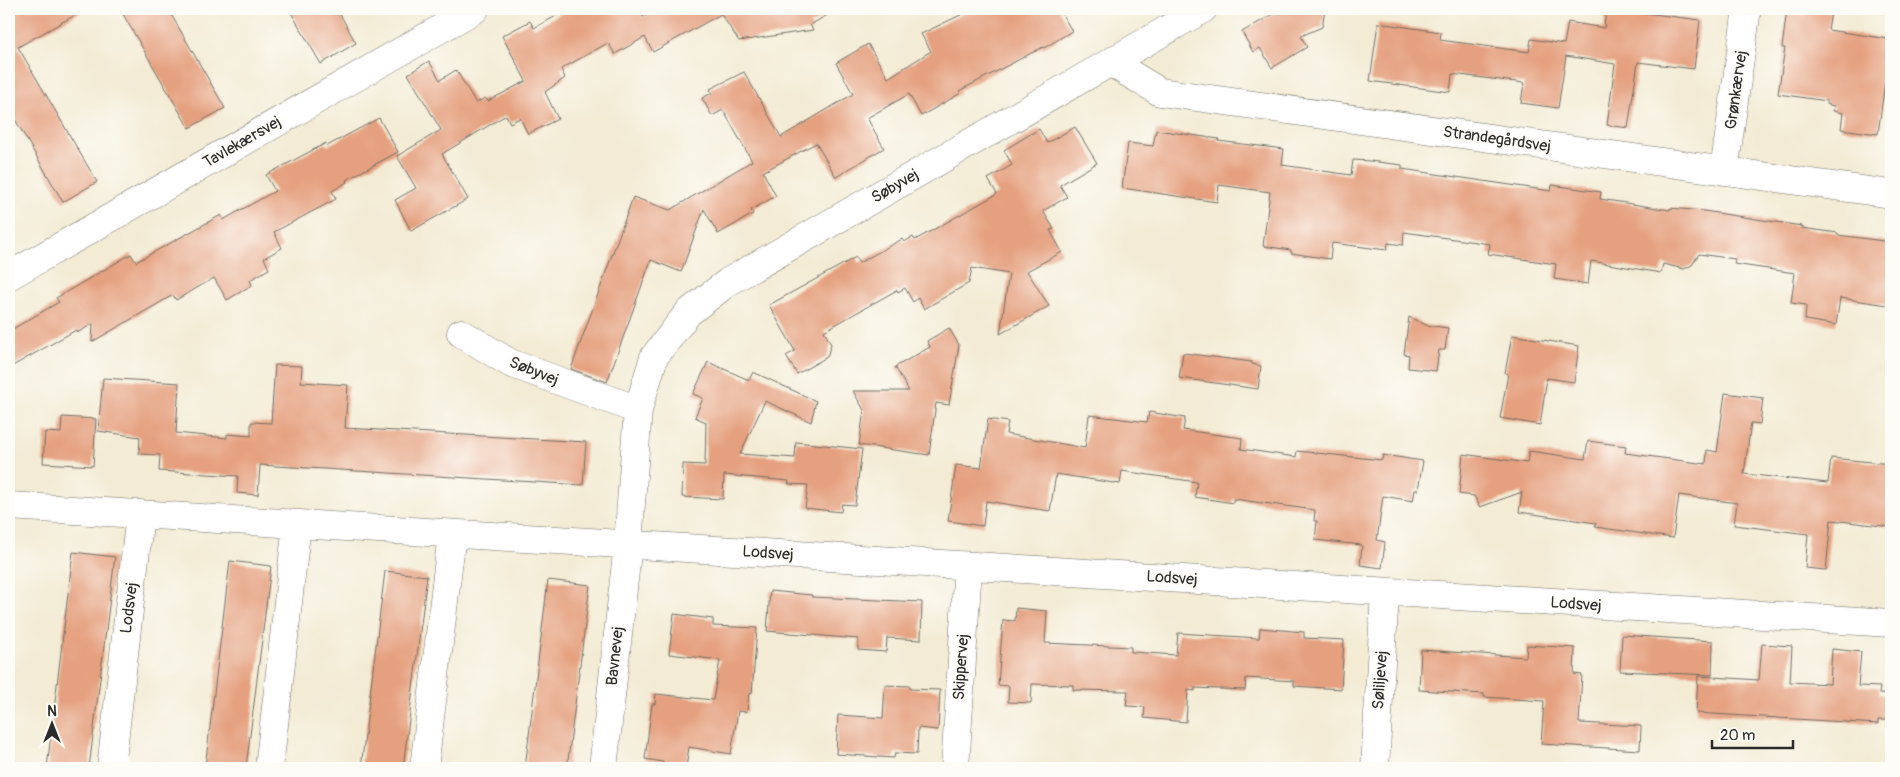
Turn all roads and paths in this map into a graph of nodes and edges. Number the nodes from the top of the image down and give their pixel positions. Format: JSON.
{"nodes":[{"id":1,"x":475,"y":9,"type":"edge"},
{"id":2,"x":1203,"y":9,"type":"edge"},
{"id":3,"x":1747,"y":9,"type":"edge"},
{"id":4,"x":1110,"y":62,"type":"junction"},
{"id":5,"x":1724,"y":171,"type":"junction"},
{"id":6,"x":1891,"y":194,"type":"edge"},
{"id":7,"x":9,"y":276,"type":"edge"},
{"id":8,"x":461,"y":333,"type":"dead end"},
{"id":9,"x":638,"y":410,"type":"junction"},
{"id":10,"x":9,"y":506,"type":"edge"},
{"id":11,"x":140,"y":514,"type":"junction"},
{"id":12,"x":297,"y":524,"type":"junction"},
{"id":13,"x":452,"y":534,"type":"junction"},
{"id":14,"x":628,"y":544,"type":"junction"},
{"id":15,"x":968,"y":566,"type":"junction"},
{"id":16,"x":1385,"y":592,"type":"junction"},
{"id":17,"x":1891,"y":623,"type":"edge"},
{"id":18,"x":111,"y":768,"type":"edge"},
{"id":19,"x":269,"y":768,"type":"edge"},
{"id":20,"x":424,"y":768,"type":"edge"},
{"id":21,"x":603,"y":768,"type":"edge"},
{"id":22,"x":954,"y":768,"type":"edge"},
{"id":23,"x":1375,"y":768,"type":"edge"}],
"edges":[{"from":1,"to":7,"type":"street","name":"Tavlekærsvej"},
{"from":2,"to":4,"type":"street","name":"Søbyvej"},
{"from":3,"to":5,"type":"street","name":"Grønkærvej"},
{"from":4,"to":5,"type":"street","name":"Strandegårdsvej"},
{"from":4,"to":9,"type":"street","name":"Søbyvej"},
{"from":5,"to":6,"type":"street","name":"Strandegårdsvej"},
{"from":8,"to":9,"type":"street","name":"Søbyvej"},
{"from":9,"to":14,"type":"street","name":"Søbyvej"},
{"from":10,"to":11,"type":"street","name":"Lodsvej"},
{"from":11,"to":12,"type":"street","name":"Lodsvej"},
{"from":11,"to":18,"type":"street","name":"Lodsvej"},
{"from":12,"to":13,"type":"street","name":"Lodsvej"},
{"from":12,"to":19,"type":"street"},
{"from":13,"to":14,"type":"street","name":"Lodsvej"},
{"from":13,"to":20,"type":"street"},
{"from":14,"to":15,"type":"street","name":"Lodsvej"},
{"from":14,"to":21,"type":"street","name":"Bavnevej"},
{"from":15,"to":16,"type":"street","name":"Lodsvej"},
{"from":15,"to":22,"type":"street","name":"Skippervej"},
{"from":16,"to":17,"type":"street","name":"Lodsvej"},
{"from":16,"to":23,"type":"street","name":"Søliljevej"}]}
